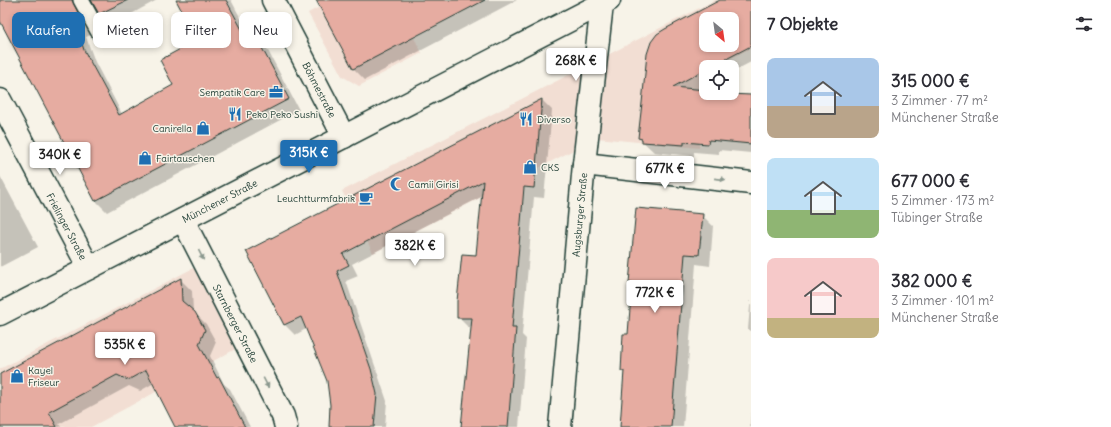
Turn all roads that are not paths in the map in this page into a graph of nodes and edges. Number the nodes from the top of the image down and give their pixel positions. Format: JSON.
{"nodes":[{"id":1,"x":81,"y":0,"type":"edge"},
{"id":2,"x":273,"y":0,"type":"edge"},
{"id":3,"x":604,"y":1,"type":"edge"},
{"id":4,"x":93,"y":22,"type":"edge"},
{"id":5,"x":0,"y":100,"type":"edge"},
{"id":6,"x":344,"y":137,"type":"junction"},
{"id":7,"x":584,"y":164,"type":"junction"},
{"id":8,"x":751,"y":183,"type":"edge"},
{"id":9,"x":183,"y":220,"type":"junction"},
{"id":10,"x":89,"y":268,"type":"junction"},
{"id":11,"x":0,"y":314,"type":"edge"},
{"id":12,"x":286,"y":427,"type":"edge"},
{"id":13,"x":560,"y":427,"type":"edge"}],
"edges":[{"from":1,"to":4,"type":"lane"},
{"from":2,"to":6,"type":"street","name":"Böhmestraße"},
{"from":3,"to":6,"type":"street","name":"Münchener Straße"},
{"from":3,"to":7,"type":"street","name":"Augsburger Straße"},
{"from":5,"to":10,"type":"street","name":"Frielinger Straße"},
{"from":6,"to":9,"type":"street","name":"Münchener Straße"},
{"from":7,"to":8,"type":"street","one_way":true},
{"from":7,"to":13,"type":"street","name":"Augsburger Straße"},
{"from":9,"to":10,"type":"street","name":"Münchener Straße"},
{"from":9,"to":12,"type":"street","name":"Starnberger Straße","one_way":true},
{"from":10,"to":11,"type":"street","name":"Münchener Straße"}]}
